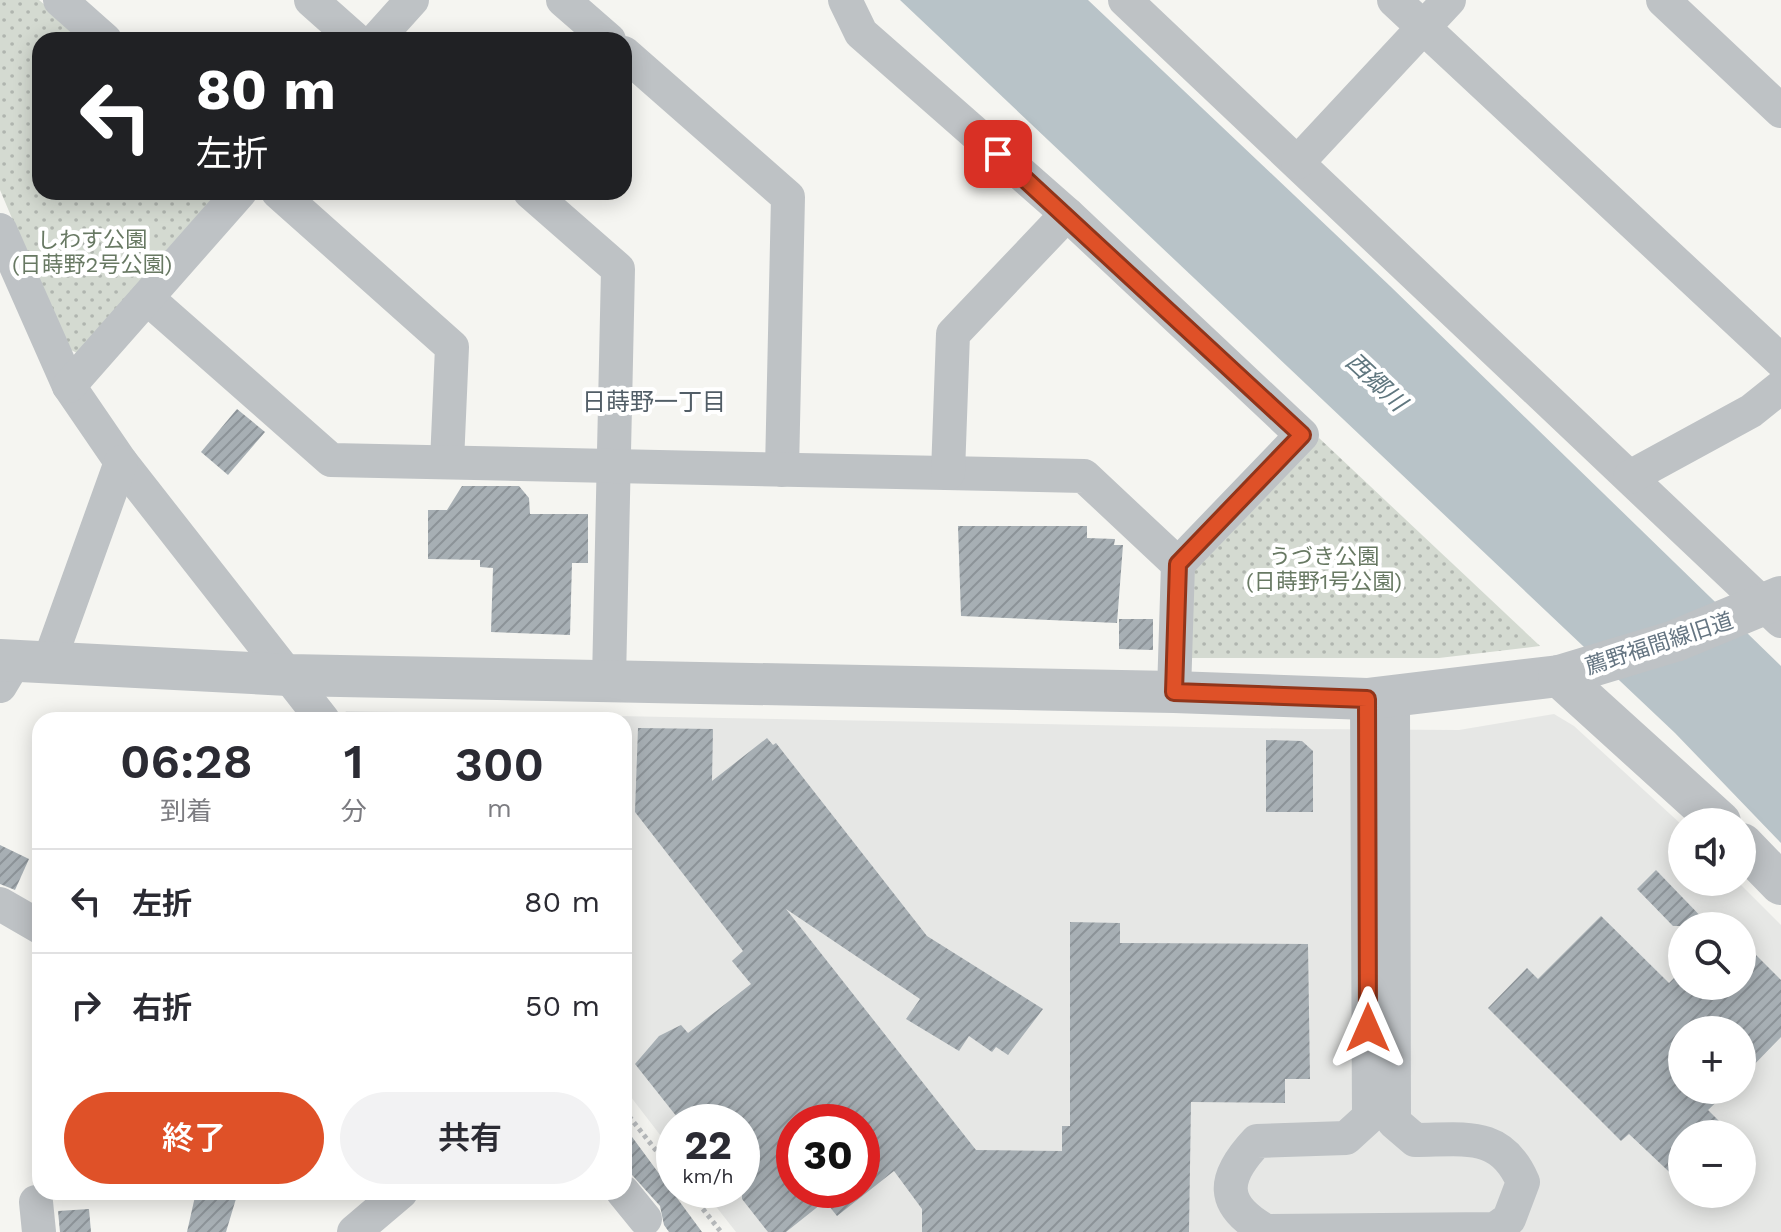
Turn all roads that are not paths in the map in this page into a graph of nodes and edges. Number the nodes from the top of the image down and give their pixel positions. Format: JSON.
{"nodes":[{"id":1,"x":60,"y":0,"type":"edge"},
{"id":2,"x":311,"y":0,"type":"edge"},
{"id":3,"x":412,"y":0,"type":"edge"},
{"id":4,"x":563,"y":0,"type":"edge"},
{"id":5,"x":845,"y":0,"type":"edge"},
{"id":6,"x":1125,"y":0,"type":"edge"},
{"id":7,"x":1394,"y":0,"type":"edge"},
{"id":8,"x":1449,"y":0,"type":"edge"},
{"id":9,"x":1663,"y":0,"type":"edge"},
{"id":10,"x":1424,"y":27,"type":"junction"},
{"id":11,"x":96,"y":32,"type":"edge"},
{"id":12,"x":347,"y":32,"type":"edge"},
{"id":13,"x":383,"y":32,"type":"edge"},
{"id":14,"x":600,"y":32,"type":"edge"},
{"id":15,"x":632,"y":60,"type":"edge"},
{"id":16,"x":1781,"y":111,"type":"edge"},
{"id":17,"x":1298,"y":162,"type":"junction"},
{"id":18,"x":233,"y":200,"type":"edge"},
{"id":19,"x":287,"y":200,"type":"edge"},
{"id":20,"x":539,"y":200,"type":"edge"},
{"id":21,"x":1067,"y":214,"type":"junction"},
{"id":22,"x":0,"y":230,"type":"edge"},
{"id":23,"x":147,"y":298,"type":"junction"},
{"id":24,"x":1781,"y":361,"type":"edge"},
{"id":25,"x":69,"y":386,"type":"junction"},
{"id":26,"x":1781,"y":387,"type":"edge"},
{"id":27,"x":121,"y":462,"type":"junction"},
{"id":28,"x":447,"y":462,"type":"junction"},
{"id":29,"x":614,"y":466,"type":"junction"},
{"id":30,"x":782,"y":470,"type":"junction"},
{"id":31,"x":948,"y":473,"type":"junction"},
{"id":32,"x":1630,"y":477,"type":"junction"},
{"id":33,"x":1178,"y":564,"type":"junction"},
{"id":34,"x":1769,"y":610,"type":"edge"},
{"id":35,"x":16,"y":667,"type":"edge"},
{"id":36,"x":1576,"y":671,"type":"junction"},
{"id":37,"x":288,"y":675,"type":"junction"},
{"id":38,"x":609,"y":680,"type":"junction"},
{"id":39,"x":1174,"y":692,"type":"junction"},
{"id":40,"x":1380,"y":699,"type":"junction"},
{"id":41,"x":317,"y":712,"type":"edge"},
{"id":42,"x":1707,"y":808,"type":"edge"},
{"id":43,"x":1756,"y":858,"type":"edge"},
{"id":44,"x":1781,"y":884,"type":"edge"},
{"id":45,"x":0,"y":904,"type":"edge"},
{"id":46,"x":32,"y":922,"type":"edge"},
{"id":47,"x":392,"y":1200,"type":"edge"},
{"id":48,"x":354,"y":1232,"type":"edge"}],
"edges":[{"from":1,"to":11,"type":"street"},
{"from":2,"to":12,"type":"street"},
{"from":3,"to":13,"type":"street"},
{"from":4,"to":14,"type":"street"},
{"from":5,"to":21,"type":"street"},
{"from":6,"to":17,"type":"street"},
{"from":7,"to":10,"type":"street"},
{"from":8,"to":10,"type":"street"},
{"from":9,"to":16,"type":"street"},
{"from":10,"to":17,"type":"street"},
{"from":10,"to":24,"type":"street"},
{"from":15,"to":30,"type":"street"},
{"from":17,"to":32,"type":"street"},
{"from":18,"to":23,"type":"street"},
{"from":19,"to":28,"type":"street"},
{"from":20,"to":29,"type":"street"},
{"from":21,"to":31,"type":"street"},
{"from":21,"to":33,"type":"street"},
{"from":22,"to":25,"type":"street"},
{"from":23,"to":25,"type":"street"},
{"from":23,"to":28,"type":"street"},
{"from":25,"to":27,"type":"street"},
{"from":26,"to":32,"type":"street"},
{"from":27,"to":35,"type":"street"},
{"from":27,"to":37,"type":"street"},
{"from":28,"to":29,"type":"street"},
{"from":29,"to":30,"type":"street"},
{"from":29,"to":38,"type":"street"},
{"from":30,"to":31,"type":"street"},
{"from":31,"to":33,"type":"street"},
{"from":32,"to":34,"type":"street"},
{"from":33,"to":39,"type":"street"},
{"from":34,"to":36,"type":"street","name":"薦野福間線旧道"},
{"from":35,"to":37,"type":"street"},
{"from":36,"to":40,"type":"street"},
{"from":36,"to":42,"type":"street","name":"薦野福間線旧道"},
{"from":37,"to":38,"type":"street"},
{"from":37,"to":41,"type":"street"},
{"from":38,"to":39,"type":"street"},
{"from":39,"to":40,"type":"street"},
{"from":40,"to":40,"type":"street"},
{"from":43,"to":44,"type":"street"},
{"from":45,"to":46,"type":"street"},
{"from":47,"to":48,"type":"street"}]}
